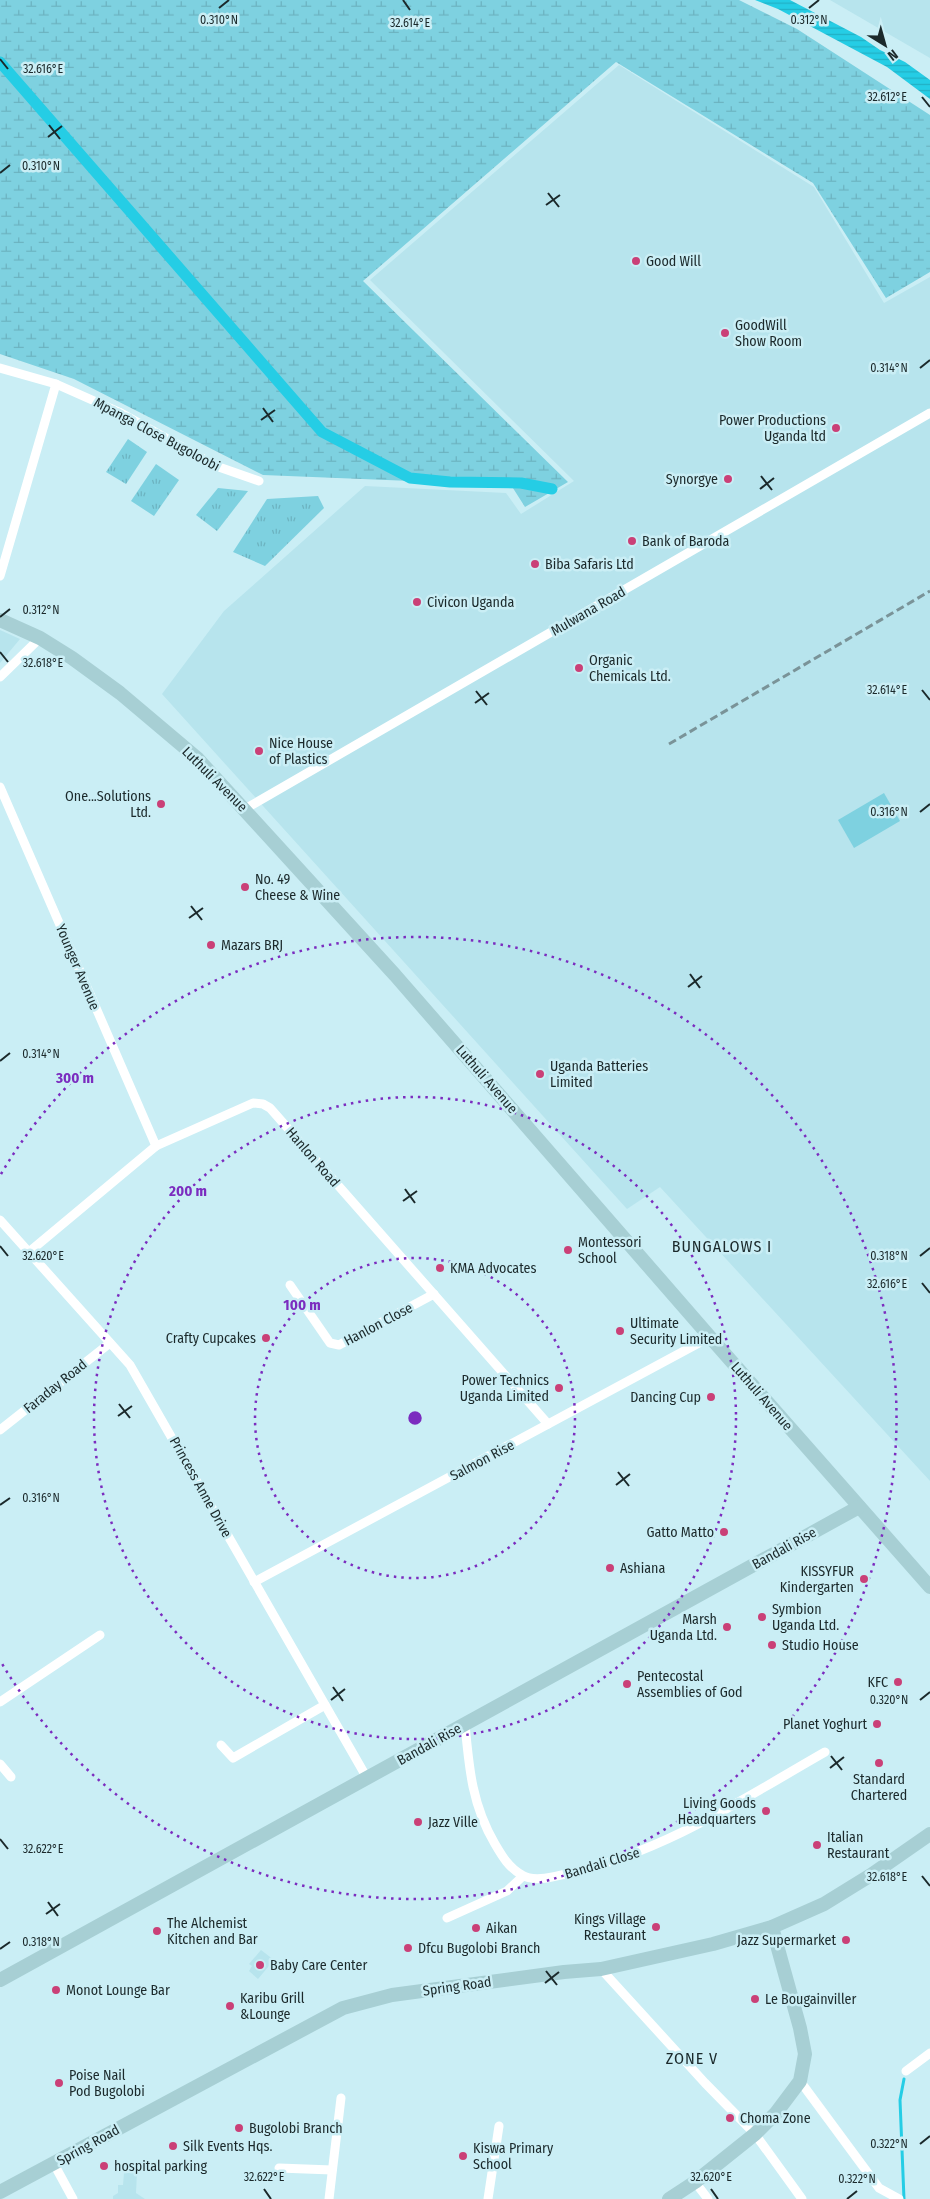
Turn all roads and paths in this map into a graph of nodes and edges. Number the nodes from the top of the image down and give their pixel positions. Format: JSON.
{"nodes":[{"id":1,"x":0,"y":368,"type":"edge"},
{"id":2,"x":56,"y":384,"type":"junction"},
{"id":3,"x":930,"y":414,"type":"edge"},
{"id":4,"x":259,"y":481,"type":"dead end"},
{"id":5,"x":0,"y":576,"type":"edge"},
{"id":6,"x":0,"y":620,"type":"edge"},
{"id":7,"x":40,"y":638,"type":"junction"},
{"id":8,"x":0,"y":677,"type":"edge"},
{"id":9,"x":0,"y":787,"type":"edge"},
{"id":10,"x":245,"y":809,"type":"junction"},
{"id":11,"x":156,"y":1146,"type":"junction"},
{"id":12,"x":0,"y":1220,"type":"edge"},
{"id":13,"x":29,"y":1252,"type":"junction"},
{"id":14,"x":290,"y":1285,"type":"dead end"},
{"id":15,"x":434,"y":1294,"type":"junction"},
{"id":16,"x":710,"y":1337,"type":"junction"},
{"id":17,"x":110,"y":1343,"type":"junction"},
{"id":18,"x":548,"y":1424,"type":"junction"},
{"id":19,"x":0,"y":1430,"type":"edge"},
{"id":20,"x":859,"y":1507,"type":"junction"},
{"id":21,"x":254,"y":1582,"type":"junction"},
{"id":22,"x":930,"y":1587,"type":"edge"},
{"id":23,"x":100,"y":1635,"type":"dead end"},
{"id":24,"x":0,"y":1702,"type":"edge"},
{"id":25,"x":325,"y":1705,"type":"junction"},
{"id":26,"x":465,"y":1724,"type":"junction"},
{"id":27,"x":221,"y":1745,"type":"dead end"},
{"id":28,"x":825,"y":1752,"type":"dead end"},
{"id":29,"x":0,"y":1764,"type":"edge"},
{"id":30,"x":11,"y":1777,"type":"dead end"},
{"id":31,"x":367,"y":1778,"type":"junction"},
{"id":32,"x":930,"y":1834,"type":"edge"},
{"id":33,"x":523,"y":1876,"type":"junction"},
{"id":34,"x":447,"y":1918,"type":"dead end"},
{"id":35,"x":772,"y":1927,"type":"junction"},
{"id":36,"x":600,"y":1969,"type":"junction"},
{"id":37,"x":0,"y":1980,"type":"edge"},
{"id":38,"x":930,"y":2053,"type":"edge"},
{"id":39,"x":906,"y":2071,"type":"dead end"},
{"id":40,"x":800,"y":2081,"type":"junction"},
{"id":41,"x":341,"y":2098,"type":"dead end"},
{"id":42,"x":499,"y":2126,"type":"dead end"},
{"id":43,"x":755,"y":2134,"type":"junction"},
{"id":44,"x":54,"y":2164,"type":"junction"},
{"id":45,"x":279,"y":2168,"type":"dead end"},
{"id":46,"x":332,"y":2170,"type":"junction"},
{"id":47,"x":695,"y":2182,"type":"junction"},
{"id":48,"x":2,"y":2187,"type":"edge"},
{"id":49,"x":73,"y":2199,"type":"edge"},
{"id":50,"x":329,"y":2199,"type":"edge"},
{"id":51,"x":488,"y":2199,"type":"edge"},
{"id":52,"x":669,"y":2199,"type":"edge"},
{"id":53,"x":708,"y":2199,"type":"edge"},
{"id":54,"x":802,"y":2199,"type":"edge"},
{"id":55,"x":899,"y":2199,"type":"edge"}],
"edges":[{"from":1,"to":2,"type":"street","name":"Mpanga Close Bugoloobi"},
{"from":2,"to":4,"type":"street","name":"Mpanga Close Bugoloobi"},
{"from":2,"to":5,"type":"street"},
{"from":3,"to":10,"type":"street","name":"Mulwana Road"},
{"from":6,"to":7,"type":"street","name":"Luthuli Avenue"},
{"from":7,"to":8,"type":"street"},
{"from":7,"to":10,"type":"street","name":"Luthuli Avenue"},
{"from":9,"to":11,"type":"street","name":"Younger Avenue"},
{"from":10,"to":16,"type":"street","name":"Luthuli Avenue"},
{"from":11,"to":13,"type":"street","name":"Hanlon Road"},
{"from":11,"to":15,"type":"street","name":"Hanlon Road"},
{"from":12,"to":13,"type":"street","name":"Princess Anne Drive"},
{"from":13,"to":17,"type":"street","name":"Princess Anne Drive"},
{"from":14,"to":15,"type":"street","name":"Hanlon Close"},
{"from":15,"to":18,"type":"street","name":"Hanlon Road"},
{"from":16,"to":18,"type":"street","name":"Salmon Rise"},
{"from":16,"to":20,"type":"street","name":"Luthuli Avenue"},
{"from":17,"to":19,"type":"street","name":"Faraday Road"},
{"from":17,"to":21,"type":"street","name":"Princess Anne Drive"},
{"from":18,"to":21,"type":"street","name":"Salmon Rise"},
{"from":20,"to":22,"type":"street","name":"Luthuli Avenue"},
{"from":20,"to":26,"type":"street","name":"Bandali Rise"},
{"from":21,"to":25,"type":"street","name":"Princess Anne Drive"},
{"from":23,"to":24,"type":"street"},
{"from":25,"to":27,"type":"street"},
{"from":25,"to":31,"type":"street","name":"Princess Anne Drive"},
{"from":26,"to":31,"type":"street","name":"Bandali Rise"},
{"from":26,"to":33,"type":"street"},
{"from":28,"to":33,"type":"street","name":"Bandali Close"},
{"from":29,"to":30,"type":"street"},
{"from":31,"to":37,"type":"street","name":"Bandali Rise"},
{"from":32,"to":35,"type":"street","name":"Spring Road"},
{"from":33,"to":34,"type":"street"},
{"from":35,"to":36,"type":"street","name":"Spring Road"},
{"from":35,"to":40,"type":"street"},
{"from":36,"to":43,"type":"street"},
{"from":36,"to":44,"type":"street","name":"Spring Road"},
{"from":38,"to":39,"type":"street"},
{"from":40,"to":43,"type":"street"},
{"from":40,"to":55,"type":"street"},
{"from":41,"to":46,"type":"street"},
{"from":42,"to":51,"type":"street"},
{"from":43,"to":47,"type":"street"},
{"from":43,"to":54,"type":"street"},
{"from":44,"to":48,"type":"street","name":"Spring Road"},
{"from":44,"to":49,"type":"street"},
{"from":45,"to":46,"type":"street"},
{"from":46,"to":50,"type":"street"},
{"from":47,"to":52,"type":"street"},
{"from":47,"to":53,"type":"street"}]}
